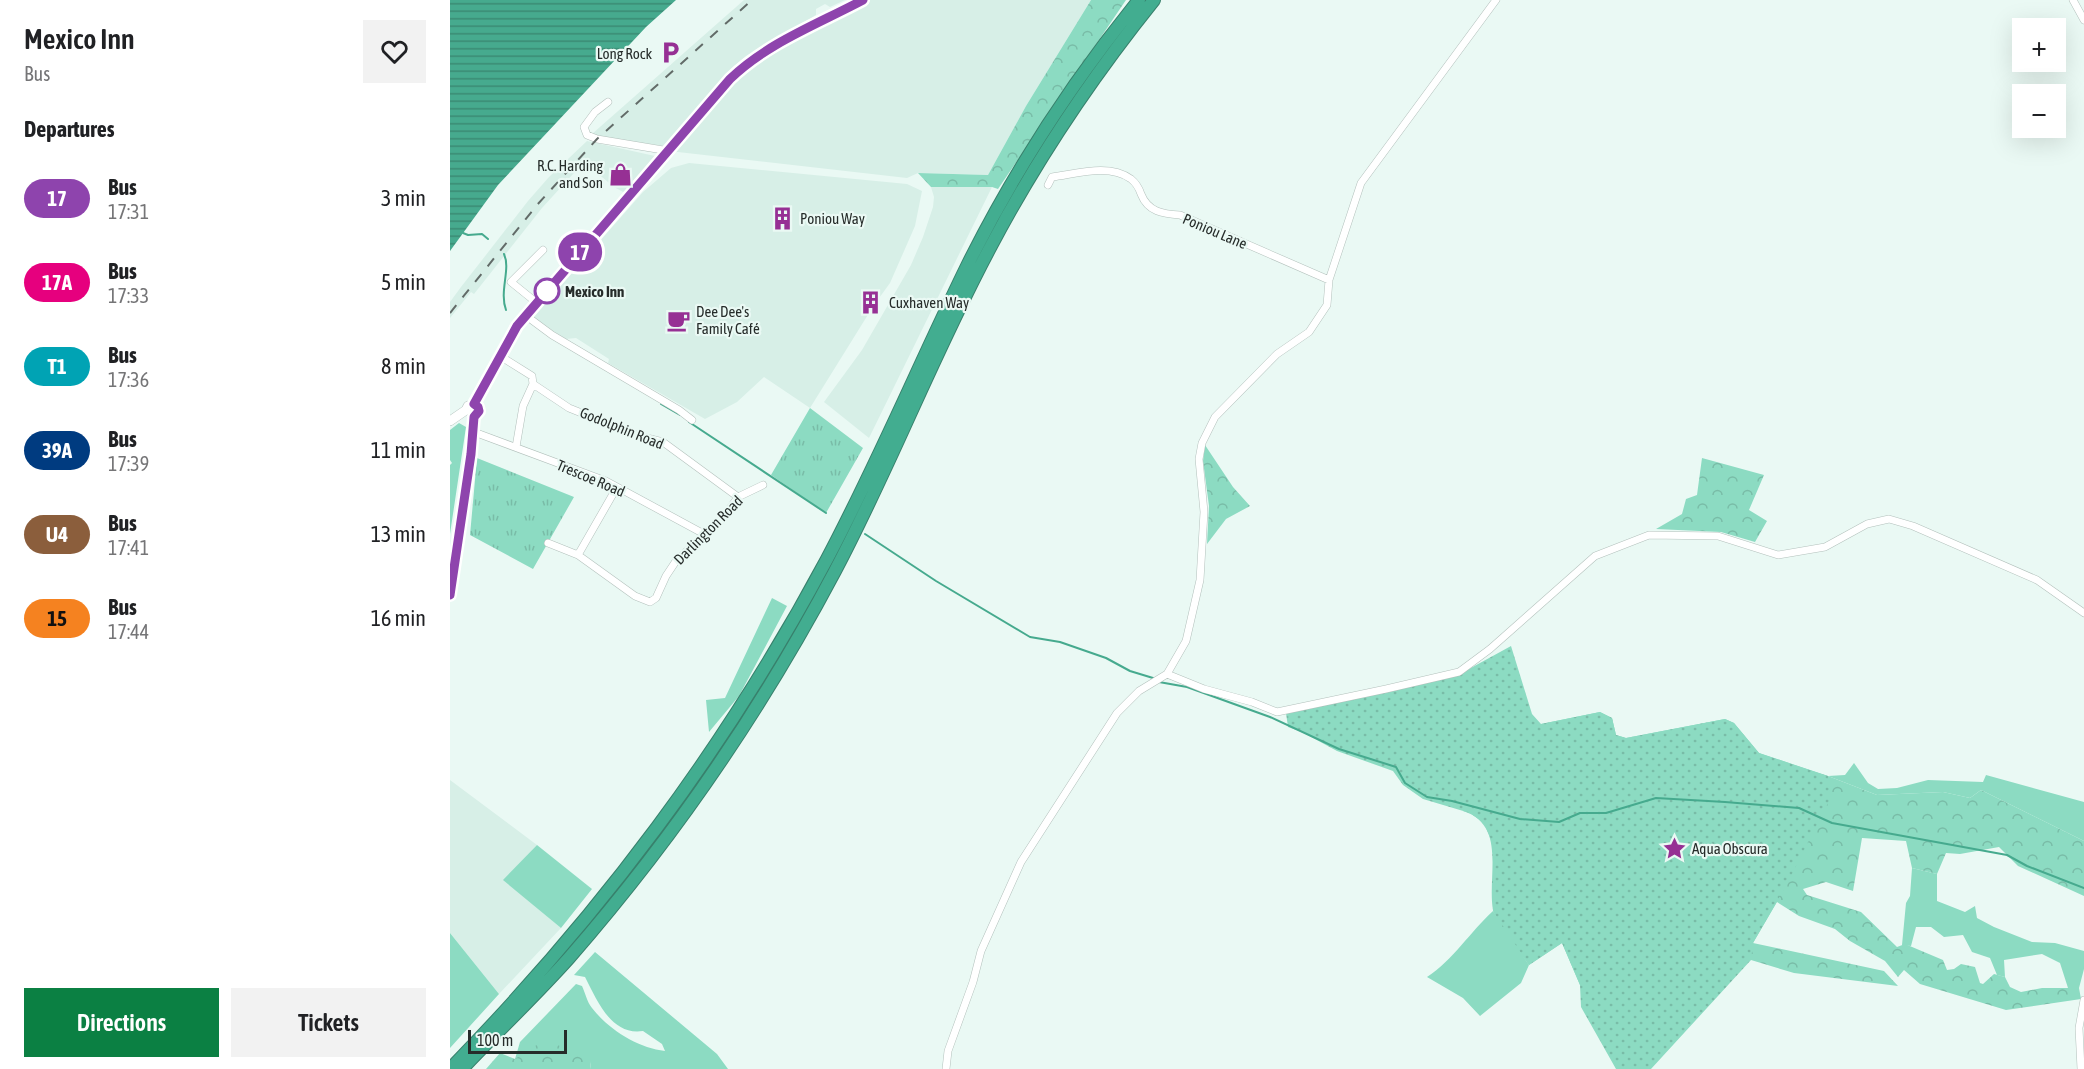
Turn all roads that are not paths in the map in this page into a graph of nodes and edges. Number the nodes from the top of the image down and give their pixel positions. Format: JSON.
{"nodes":[{"id":1,"x":863,"y":0,"type":"edge"},
{"id":2,"x":1139,"y":0,"type":"edge"},
{"id":3,"x":1154,"y":0,"type":"edge"},
{"id":4,"x":1496,"y":0,"type":"edge"},
{"id":5,"x":2073,"y":0,"type":"edge"},
{"id":6,"x":2084,"y":20,"type":"edge"},
{"id":7,"x":608,"y":102,"type":"dead end"},
{"id":8,"x":669,"y":151,"type":"junction"},
{"id":9,"x":1048,"y":185,"type":"dead end"},
{"id":10,"x":543,"y":250,"type":"dead end"},
{"id":11,"x":1329,"y":280,"type":"junction"},
{"id":12,"x":537,"y":303,"type":"junction"},
{"id":13,"x":525,"y":315,"type":"junction"},
{"id":14,"x":500,"y":357,"type":"junction"},
{"id":15,"x":533,"y":384,"type":"junction"},
{"id":16,"x":470,"y":407,"type":"junction"},
{"id":17,"x":692,"y":420,"type":"dead end"},
{"id":18,"x":450,"y":421,"type":"edge"},
{"id":19,"x":474,"y":432,"type":"junction"},
{"id":20,"x":516,"y":447,"type":"junction"},
{"id":21,"x":763,"y":485,"type":"dead end"},
{"id":22,"x":617,"y":487,"type":"junction"},
{"id":23,"x":738,"y":496,"type":"junction"},
{"id":24,"x":704,"y":534,"type":"junction"},
{"id":25,"x":548,"y":543,"type":"dead end"},
{"id":26,"x":578,"y":555,"type":"junction"},
{"id":27,"x":450,"y":595,"type":"edge"},
{"id":28,"x":2084,"y":613,"type":"edge"},
{"id":29,"x":1167,"y":674,"type":"junction"},
{"id":30,"x":2084,"y":1000,"type":"edge"},
{"id":31,"x":450,"y":1069,"type":"edge"},
{"id":32,"x":462,"y":1069,"type":"edge"},
{"id":33,"x":946,"y":1069,"type":"edge"},
{"id":34,"x":2081,"y":1069,"type":"edge"}],
"edges":[{"from":1,"to":8,"type":"street"},
{"from":2,"to":31,"type":"highway"},
{"from":3,"to":32,"type":"highway"},
{"from":4,"to":11,"type":"street"},
{"from":5,"to":6,"type":"street"},
{"from":7,"to":8,"type":"street"},
{"from":8,"to":12,"type":"street"},
{"from":9,"to":11,"type":"street","name":"Poniou Lane"},
{"from":10,"to":12,"type":"street"},
{"from":11,"to":29,"type":"street"},
{"from":12,"to":13,"type":"street"},
{"from":13,"to":14,"type":"street"},
{"from":13,"to":17,"type":"street"},
{"from":14,"to":15,"type":"street","name":"Godolphin Road"},
{"from":14,"to":16,"type":"street"},
{"from":15,"to":20,"type":"street"},
{"from":15,"to":23,"type":"street","name":"Godolphin Road"},
{"from":16,"to":18,"type":"street"},
{"from":16,"to":19,"type":"street"},
{"from":19,"to":20,"type":"street","name":"Trescoe Road"},
{"from":19,"to":27,"type":"street"},
{"from":20,"to":22,"type":"street","name":"Trescoe Road"},
{"from":21,"to":23,"type":"street","name":"Darlington Road"},
{"from":22,"to":24,"type":"street","name":"Trescoe Road"},
{"from":22,"to":26,"type":"street"},
{"from":23,"to":24,"type":"street","name":"Darlington Road"},
{"from":24,"to":26,"type":"street","name":"Darlington Road"},
{"from":25,"to":26,"type":"street","name":"Darlington Road"},
{"from":28,"to":29,"type":"street"},
{"from":29,"to":33,"type":"street"},
{"from":30,"to":34,"type":"street"}]}
